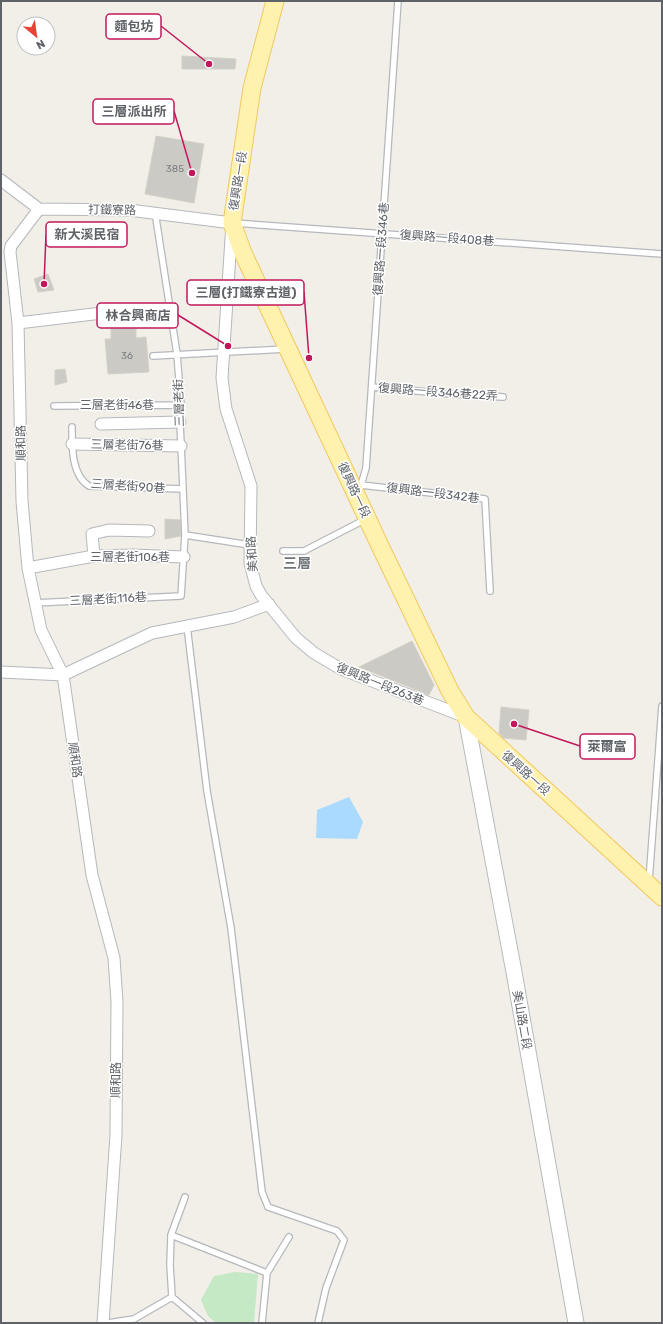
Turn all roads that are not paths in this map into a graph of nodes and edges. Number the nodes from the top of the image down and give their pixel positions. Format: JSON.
{"nodes":[{"id":1,"x":275,"y":1,"type":"edge"},
{"id":2,"x":398,"y":1,"type":"edge"},
{"id":3,"x":1,"y":180,"type":"edge"},
{"id":4,"x":39,"y":209,"type":"junction"},
{"id":5,"x":155,"y":212,"type":"junction"},
{"id":6,"x":232,"y":223,"type":"junction"},
{"id":7,"x":383,"y":233,"type":"junction"},
{"id":8,"x":662,"y":254,"type":"edge"},
{"id":9,"x":102,"y":313,"type":"dead end"},
{"id":10,"x":18,"y":323,"type":"junction"},
{"id":11,"x":289,"y":349,"type":"junction"},
{"id":12,"x":223,"y":352,"type":"junction"},
{"id":13,"x":177,"y":354,"type":"junction"},
{"id":14,"x":152,"y":356,"type":"dead end"},
{"id":15,"x":372,"y":387,"type":"junction"},
{"id":16,"x":503,"y":397,"type":"dead end"},
{"id":17,"x":181,"y":405,"type":"junction"},
{"id":18,"x":54,"y":406,"type":"dead end"},
{"id":19,"x":180,"y":422,"type":"junction"},
{"id":20,"x":101,"y":424,"type":"dead end"},
{"id":21,"x":72,"y":427,"type":"dead end"},
{"id":22,"x":72,"y":444,"type":"junction"},
{"id":23,"x":181,"y":446,"type":"junction"},
{"id":24,"x":183,"y":489,"type":"junction"},
{"id":25,"x":359,"y":490,"type":"junction"},
{"id":26,"x":368,"y":518,"type":"junction"},
{"id":27,"x":149,"y":531,"type":"dead end"},
{"id":28,"x":185,"y":535,"type":"junction"},
{"id":29,"x":250,"y":545,"type":"junction"},
{"id":30,"x":283,"y":551,"type":"dead end"},
{"id":31,"x":94,"y":556,"type":"junction"},
{"id":32,"x":184,"y":557,"type":"junction"},
{"id":33,"x":28,"y":568,"type":"junction"},
{"id":34,"x":490,"y":591,"type":"dead end"},
{"id":35,"x":181,"y":596,"type":"joint"},
{"id":36,"x":34,"y":603,"type":"junction"},
{"id":37,"x":269,"y":604,"type":"junction"},
{"id":38,"x":187,"y":626,"type":"junction"},
{"id":39,"x":1,"y":672,"type":"edge"},
{"id":40,"x":63,"y":675,"type":"junction"},
{"id":41,"x":662,"y":706,"type":"edge"},
{"id":42,"x":466,"y":717,"type":"junction"},
{"id":43,"x":649,"y":885,"type":"junction"},
{"id":44,"x":662,"y":898,"type":"edge"},
{"id":45,"x":185,"y":1197,"type":"dead end"},
{"id":46,"x":172,"y":1235,"type":"junction"},
{"id":47,"x":289,"y":1237,"type":"dead end"},
{"id":48,"x":267,"y":1273,"type":"junction"},
{"id":49,"x":172,"y":1297,"type":"junction"},
{"id":50,"x":103,"y":1323,"type":"edge"},
{"id":51,"x":108,"y":1323,"type":"edge"},
{"id":52,"x":202,"y":1323,"type":"edge"},
{"id":53,"x":262,"y":1323,"type":"edge"},
{"id":54,"x":318,"y":1323,"type":"edge"},
{"id":55,"x":576,"y":1323,"type":"edge"}],
"edges":[{"from":1,"to":6,"type":"main road","name":"復興路一段"},
{"from":2,"to":7,"type":"lane","name":"復興路一段346巷"},
{"from":3,"to":4,"type":"street"},
{"from":4,"to":5,"type":"street","name":"打鐵寮路"},
{"from":4,"to":10,"type":"street","name":"順和路"},
{"from":5,"to":6,"type":"street","name":"打鐵寮路"},
{"from":5,"to":13,"type":"lane","name":"三層老街"},
{"from":6,"to":7,"type":"lane","name":"復興路一段408巷"},
{"from":6,"to":11,"type":"main road","name":"復興路一段"},
{"from":6,"to":12,"type":"street","name":"美和路"},
{"from":7,"to":8,"type":"lane","name":"復興路一段408巷"},
{"from":7,"to":15,"type":"lane","name":"復興路一段346巷"},
{"from":9,"to":10,"type":"street"},
{"from":10,"to":33,"type":"street","name":"順和路"},
{"from":11,"to":12,"type":"lane"},
{"from":11,"to":25,"type":"main road","name":"復興路一段"},
{"from":12,"to":13,"type":"lane"},
{"from":12,"to":29,"type":"street","name":"美和路"},
{"from":13,"to":14,"type":"lane"},
{"from":13,"to":17,"type":"lane","name":"三層老街"},
{"from":15,"to":16,"type":"lane","name":"復興路一段346巷22弄"},
{"from":15,"to":25,"type":"lane","name":"復興路一段346巷"},
{"from":17,"to":18,"type":"lane","name":"三層老街46巷"},
{"from":17,"to":19,"type":"lane","name":"三層老街"},
{"from":19,"to":20,"type":"street"},
{"from":19,"to":23,"type":"lane","name":"三層老街"},
{"from":21,"to":22,"type":"lane","name":"三層老街90巷"},
{"from":22,"to":23,"type":"street","name":"三層老街76巷"},
{"from":22,"to":24,"type":"lane","name":"三層老街90巷"},
{"from":23,"to":24,"type":"lane","name":"三層老街"},
{"from":24,"to":28,"type":"lane","name":"三層老街"},
{"from":25,"to":26,"type":"main road","name":"復興路一段"},
{"from":25,"to":34,"type":"lane","name":"復興路一段342巷"},
{"from":26,"to":30,"type":"lane"},
{"from":26,"to":42,"type":"main road","name":"復興路一段"},
{"from":27,"to":31,"type":"street"},
{"from":28,"to":29,"type":"lane"},
{"from":28,"to":32,"type":"lane","name":"三層老街"},
{"from":29,"to":37,"type":"street","name":"美和路"},
{"from":31,"to":32,"type":"street","name":"三層老街106巷"},
{"from":31,"to":33,"type":"street","name":"三層老街106巷"},
{"from":32,"to":35,"type":"lane","name":"三層老街"},
{"from":33,"to":36,"type":"street","name":"順和路"},
{"from":35,"to":36,"type":"lane","name":"三層老街116巷"},
{"from":36,"to":40,"type":"street","name":"順和路"},
{"from":37,"to":38,"type":"street"},
{"from":37,"to":42,"type":"street","name":"復興路一段263巷"},
{"from":38,"to":40,"type":"street"},
{"from":38,"to":54,"type":"lane"},
{"from":39,"to":40,"type":"street"},
{"from":40,"to":50,"type":"street","name":"順和路"},
{"from":41,"to":43,"type":"lane"},
{"from":42,"to":43,"type":"main road","name":"復興路一段"},
{"from":42,"to":55,"type":"street","name":"美山路二段"},
{"from":43,"to":44,"type":"main road","name":"復興路一段"},
{"from":45,"to":46,"type":"lane"},
{"from":46,"to":48,"type":"lane"},
{"from":46,"to":49,"type":"lane"},
{"from":47,"to":48,"type":"lane"},
{"from":48,"to":53,"type":"lane"},
{"from":49,"to":51,"type":"lane"},
{"from":49,"to":52,"type":"lane"}]}
